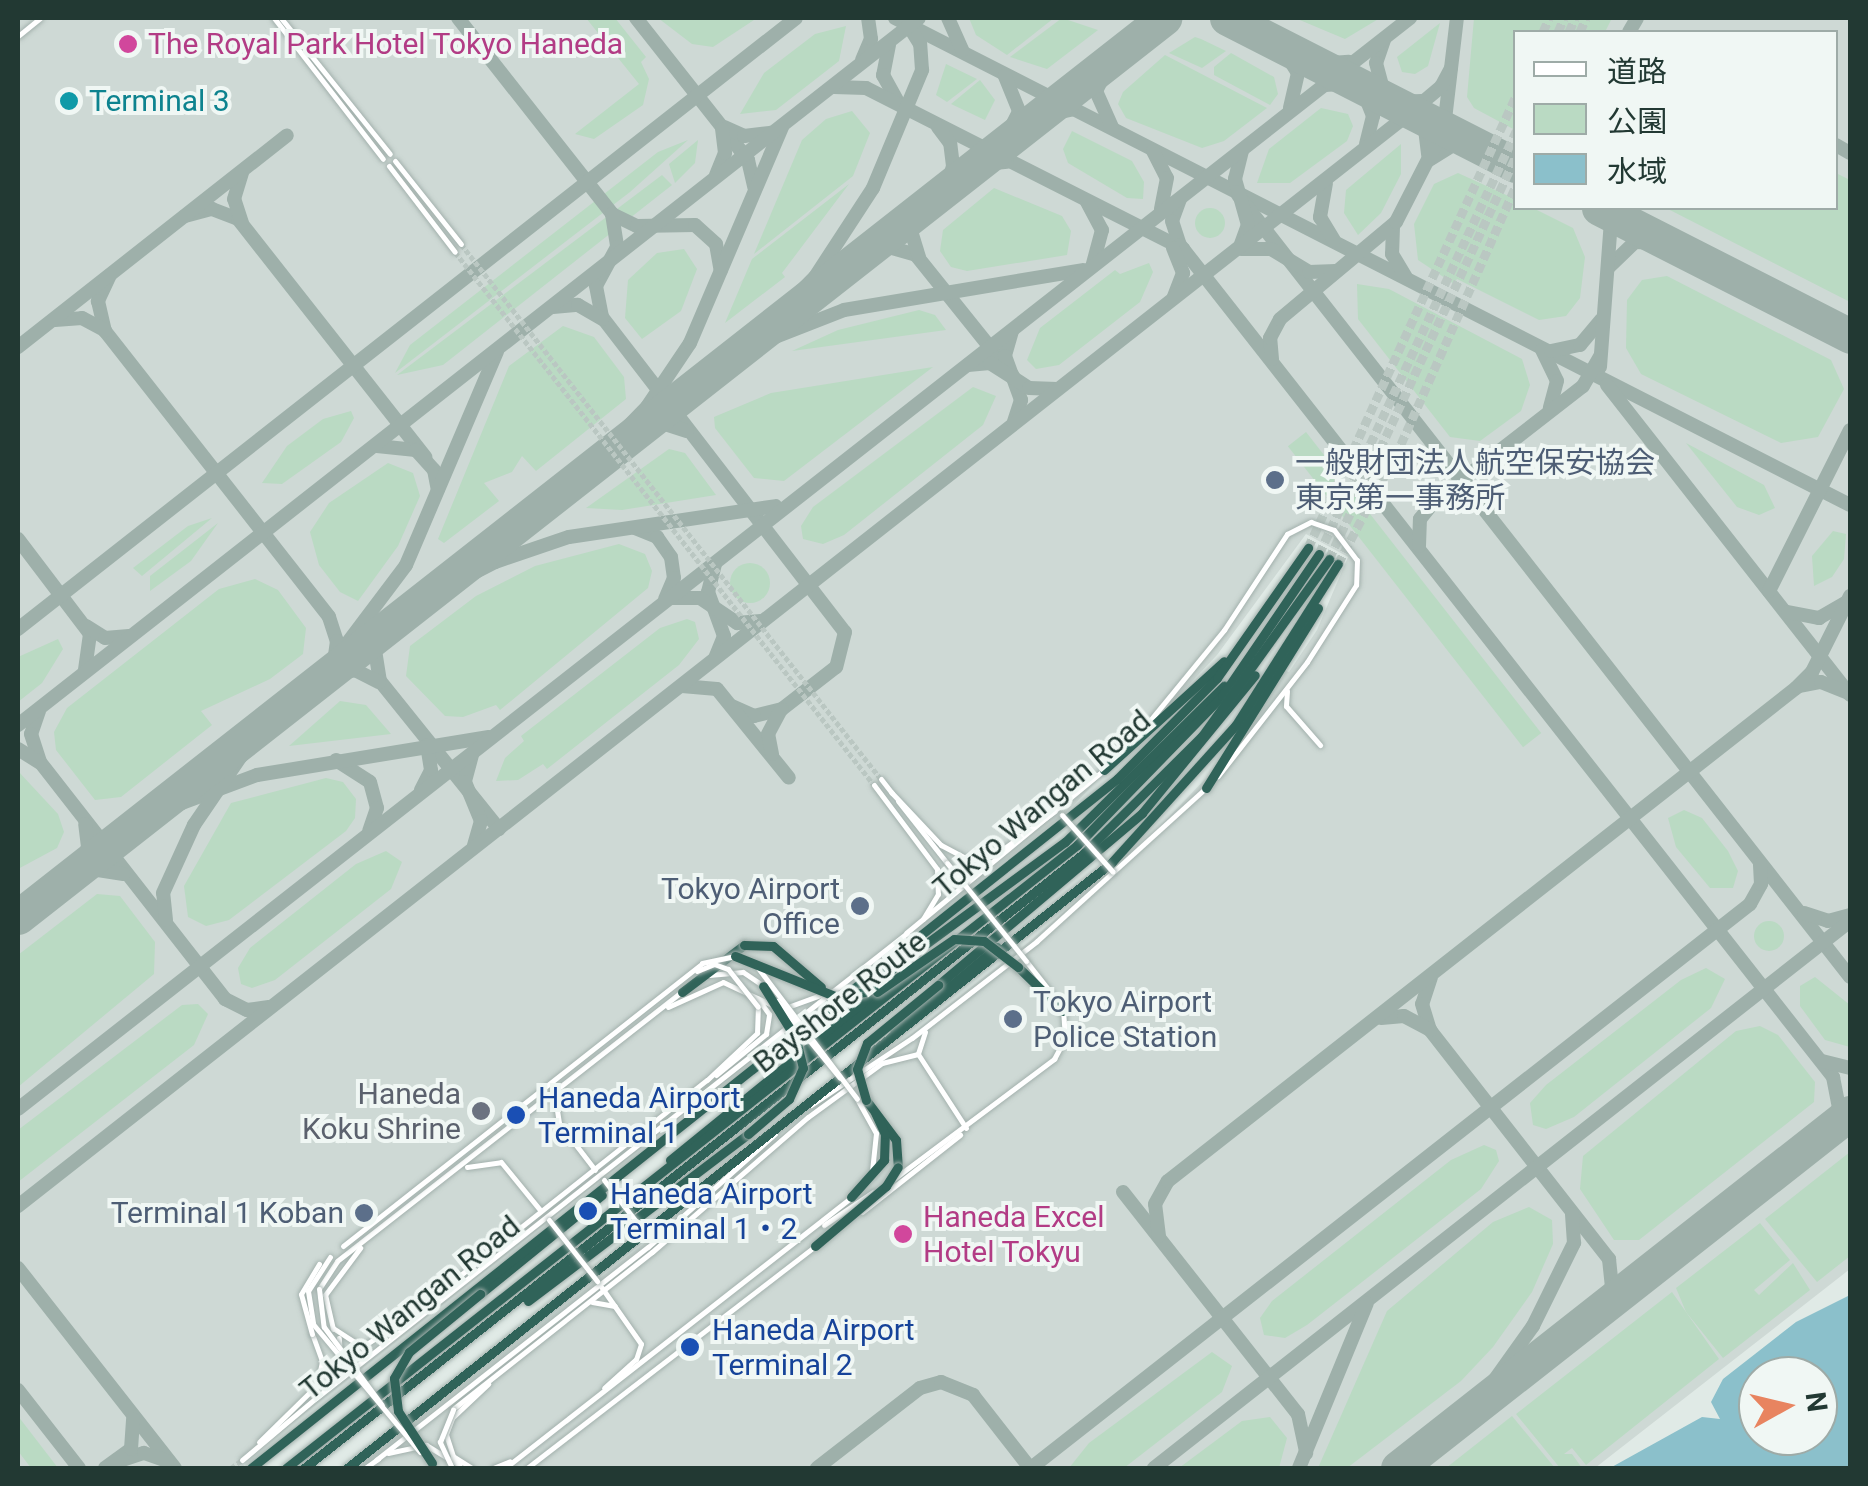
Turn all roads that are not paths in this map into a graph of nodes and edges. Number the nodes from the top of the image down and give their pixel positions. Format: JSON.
{"nodes":[{"id":1,"x":40,"y":18,"type":"edge"},
{"id":2,"x":274,"y":18,"type":"edge"},
{"id":3,"x":282,"y":18,"type":"edge"},
{"id":4,"x":18,"y":36,"type":"edge"},
{"id":5,"x":389,"y":160,"type":"junction"},
{"id":6,"x":462,"y":244,"type":"tunnel mouth"},
{"id":7,"x":455,"y":252,"type":"tunnel mouth"},
{"id":8,"x":1308,"y":548,"type":"tunnel mouth"},
{"id":9,"x":1330,"y":563,"type":"junction"},
{"id":10,"x":1268,"y":610,"type":"junction"},
{"id":11,"x":1263,"y":659,"type":"junction"},
{"id":12,"x":1241,"y":671,"type":"junction"},
{"id":13,"x":1287,"y":689,"type":"junction"},
{"id":14,"x":1286,"y":706,"type":"junction"},
{"id":15,"x":1274,"y":708,"type":"junction"},
{"id":16,"x":1320,"y":745,"type":"dead end"},
{"id":17,"x":1104,"y":770,"type":"junction"},
{"id":18,"x":881,"y":779,"type":"tunnel mouth"},
{"id":19,"x":874,"y":784,"type":"tunnel mouth"},
{"id":20,"x":1206,"y":788,"type":"junction"},
{"id":21,"x":891,"y":792,"type":"junction"},
{"id":22,"x":1060,"y":814,"type":"junction"},
{"id":23,"x":1057,"y":848,"type":"junction"},
{"id":24,"x":1113,"y":874,"type":"junction"},
{"id":25,"x":1068,"y":882,"type":"junction"},
{"id":26,"x":906,"y":934,"type":"junction"},
{"id":27,"x":735,"y":956,"type":"junction"},
{"id":28,"x":900,"y":964,"type":"junction"},
{"id":29,"x":1022,"y":964,"type":"junction"},
{"id":30,"x":886,"y":967,"type":"junction"},
{"id":31,"x":682,"y":980,"type":"junction"},
{"id":32,"x":763,"y":986,"type":"junction"},
{"id":33,"x":682,"y":992,"type":"junction"},
{"id":34,"x":830,"y":992,"type":"junction"},
{"id":35,"x":753,"y":993,"type":"junction"},
{"id":36,"x":1063,"y":1011,"type":"joint"},
{"id":37,"x":657,"y":1014,"type":"junction"},
{"id":38,"x":934,"y":1022,"type":"junction"},
{"id":39,"x":874,"y":1053,"type":"junction"},
{"id":40,"x":918,"y":1054,"type":"junction"},
{"id":41,"x":579,"y":1078,"type":"junction"},
{"id":42,"x":708,"y":1080,"type":"junction"},
{"id":43,"x":861,"y":1100,"type":"junction"},
{"id":44,"x":876,"y":1113,"type":"junction"},
{"id":45,"x":966,"y":1128,"type":"junction"},
{"id":46,"x":582,"y":1153,"type":"junction"},
{"id":47,"x":613,"y":1156,"type":"junction"},
{"id":48,"x":625,"y":1170,"type":"junction"},
{"id":49,"x":456,"y":1173,"type":"junction"},
{"id":50,"x":599,"y":1175,"type":"junction"},
{"id":51,"x":531,"y":1198,"type":"junction"},
{"id":52,"x":850,"y":1198,"type":"junction"},
{"id":53,"x":624,"y":1203,"type":"junction"},
{"id":54,"x":546,"y":1216,"type":"junction"},
{"id":55,"x":527,"y":1223,"type":"junction"},
{"id":56,"x":371,"y":1236,"type":"junction"},
{"id":57,"x":650,"y":1240,"type":"junction"},
{"id":58,"x":801,"y":1241,"type":"junction"},
{"id":59,"x":815,"y":1246,"type":"junction"},
{"id":60,"x":330,"y":1257,"type":"junction"},
{"id":61,"x":600,"y":1285,"type":"junction"},
{"id":62,"x":584,"y":1305,"type":"junction"},
{"id":63,"x":617,"y":1307,"type":"junction"},
{"id":64,"x":333,"y":1328,"type":"junction"},
{"id":65,"x":436,"y":1366,"type":"junction"},
{"id":66,"x":493,"y":1377,"type":"junction"},
{"id":67,"x":316,"y":1398,"type":"junction"},
{"id":68,"x":596,"y":1398,"type":"junction"},
{"id":69,"x":389,"y":1416,"type":"junction"},
{"id":70,"x":517,"y":1457,"type":"junction"},
{"id":71,"x":376,"y":1460,"type":"junction"},
{"id":72,"x":434,"y":1466,"type":"edge"},
{"id":73,"x":251,"y":1468,"type":"edge"},
{"id":74,"x":286,"y":1468,"type":"edge"},
{"id":75,"x":304,"y":1468,"type":"edge"},
{"id":76,"x":347,"y":1468,"type":"edge"},
{"id":77,"x":365,"y":1468,"type":"edge"},
{"id":78,"x":452,"y":1468,"type":"edge"},
{"id":79,"x":469,"y":1468,"type":"edge"},
{"id":80,"x":494,"y":1468,"type":"edge"},
{"id":81,"x":505,"y":1468,"type":"edge"},
{"id":82,"x":527,"y":1468,"type":"edge"}],
"edges":[{"from":1,"to":4,"type":"street"},
{"from":2,"to":5,"type":"street"},
{"from":3,"to":5,"type":"street"},
{"from":5,"to":6,"type":"street"},
{"from":5,"to":7,"type":"street"},
{"from":8,"to":10,"type":"highway","name":"Tokyo Wangan Road"},
{"from":9,"to":11,"type":"highway","name":"Bayshore Route"},
{"from":9,"to":12,"type":"highway","name":"Bayshore Route"},
{"from":9,"to":20,"type":"highway"},
{"from":9,"to":39,"type":"highway"},
{"from":10,"to":17,"type":"highway"},
{"from":10,"to":30,"type":"highway","name":"Tokyo Wangan Road"},
{"from":11,"to":25,"type":"highway"},
{"from":11,"to":65,"type":"highway","name":"Bayshore Route"},
{"from":12,"to":23,"type":"highway"},
{"from":12,"to":53,"type":"highway","name":"Bayshore Route"},
{"from":13,"to":14,"type":"street"},
{"from":13,"to":15,"type":"street"},
{"from":13,"to":17,"type":"street"},
{"from":14,"to":15,"type":"street"},
{"from":14,"to":16,"type":"street"},
{"from":15,"to":20,"type":"street"},
{"from":17,"to":22,"type":"street"},
{"from":18,"to":21,"type":"street"},
{"from":19,"to":26,"type":"street"},
{"from":20,"to":24,"type":"street"},
{"from":21,"to":22,"type":"street"},
{"from":21,"to":29,"type":"street","bridge":true},
{"from":22,"to":24,"type":"street","bridge":true},
{"from":22,"to":26,"type":"street"},
{"from":23,"to":28,"type":"highway"},
{"from":23,"to":30,"type":"highway"},
{"from":24,"to":38,"type":"street"},
{"from":25,"to":39,"type":"highway"},
{"from":25,"to":43,"type":"highway","bridge":true},
{"from":26,"to":34,"type":"street"},
{"from":27,"to":28,"type":"highway","bridge":true},
{"from":27,"to":31,"type":"street","bridge":true},
{"from":27,"to":43,"type":"street","bridge":true},
{"from":28,"to":33,"type":"highway","bridge":true},
{"from":29,"to":36,"type":"highway"},
{"from":29,"to":53,"type":"highway","bridge":true},
{"from":30,"to":48,"type":"highway","name":"Tokyo Wangan Road"},
{"from":31,"to":42,"type":"street","bridge":true},
{"from":31,"to":60,"type":"street","bridge":true},
{"from":32,"to":33,"type":"street"},
{"from":32,"to":43,"type":"street","bridge":true},
{"from":32,"to":65,"type":"highway","bridge":true},
{"from":33,"to":37,"type":"street"},
{"from":34,"to":35,"type":"street"},
{"from":34,"to":50,"type":"street"},
{"from":35,"to":37,"type":"street"},
{"from":35,"to":42,"type":"street"},
{"from":36,"to":45,"type":"street"},
{"from":37,"to":41,"type":"street"},
{"from":38,"to":40,"type":"street"},
{"from":38,"to":57,"type":"street"},
{"from":39,"to":76,"type":"highway"},
{"from":40,"to":45,"type":"street"},
{"from":40,"to":61,"type":"street"},
{"from":41,"to":46,"type":"street"},
{"from":41,"to":49,"type":"street"},
{"from":42,"to":47,"type":"street"},
{"from":43,"to":44,"type":"highway"},
{"from":43,"to":52,"type":"street"},
{"from":44,"to":52,"type":"highway"},
{"from":44,"to":59,"type":"highway","bridge":true},
{"from":45,"to":58,"type":"street"},
{"from":45,"to":59,"type":"street","bridge":true},
{"from":46,"to":47,"type":"street"},
{"from":46,"to":50,"type":"street"},
{"from":47,"to":50,"type":"street"},
{"from":48,"to":72,"type":"highway","bridge":true},
{"from":48,"to":73,"type":"highway","name":"Tokyo Wangan Road"},
{"from":49,"to":51,"type":"street"},
{"from":49,"to":56,"type":"street"},
{"from":50,"to":54,"type":"street"},
{"from":50,"to":57,"type":"street","bridge":true},
{"from":51,"to":54,"type":"street"},
{"from":51,"to":55,"type":"street"},
{"from":52,"to":58,"type":"street"},
{"from":53,"to":74,"type":"highway","name":"Bayshore Route"},
{"from":54,"to":55,"type":"street"},
{"from":54,"to":61,"type":"street","bridge":true},
{"from":54,"to":67,"type":"street"},
{"from":55,"to":64,"type":"street"},
{"from":56,"to":64,"type":"street"},
{"from":56,"to":69,"type":"street","bridge":true},
{"from":57,"to":61,"type":"street"},
{"from":58,"to":68,"type":"street"},
{"from":59,"to":82,"type":"street","bridge":true},
{"from":60,"to":67,"type":"street","bridge":true},
{"from":60,"to":69,"type":"street","bridge":true},
{"from":61,"to":62,"type":"street"},
{"from":61,"to":63,"type":"street"},
{"from":61,"to":71,"type":"street"},
{"from":62,"to":63,"type":"street"},
{"from":62,"to":66,"type":"street"},
{"from":63,"to":68,"type":"street"},
{"from":64,"to":67,"type":"street"},
{"from":65,"to":75,"type":"highway","name":"Bayshore Route"},
{"from":66,"to":78,"type":"street","bridge":true},
{"from":66,"to":79,"type":"street"},
{"from":68,"to":70,"type":"street"},
{"from":69,"to":72,"type":"street","bridge":true},
{"from":70,"to":80,"type":"street"},
{"from":70,"to":81,"type":"street"},
{"from":71,"to":77,"type":"street"},
{"from":71,"to":79,"type":"street"}]}
